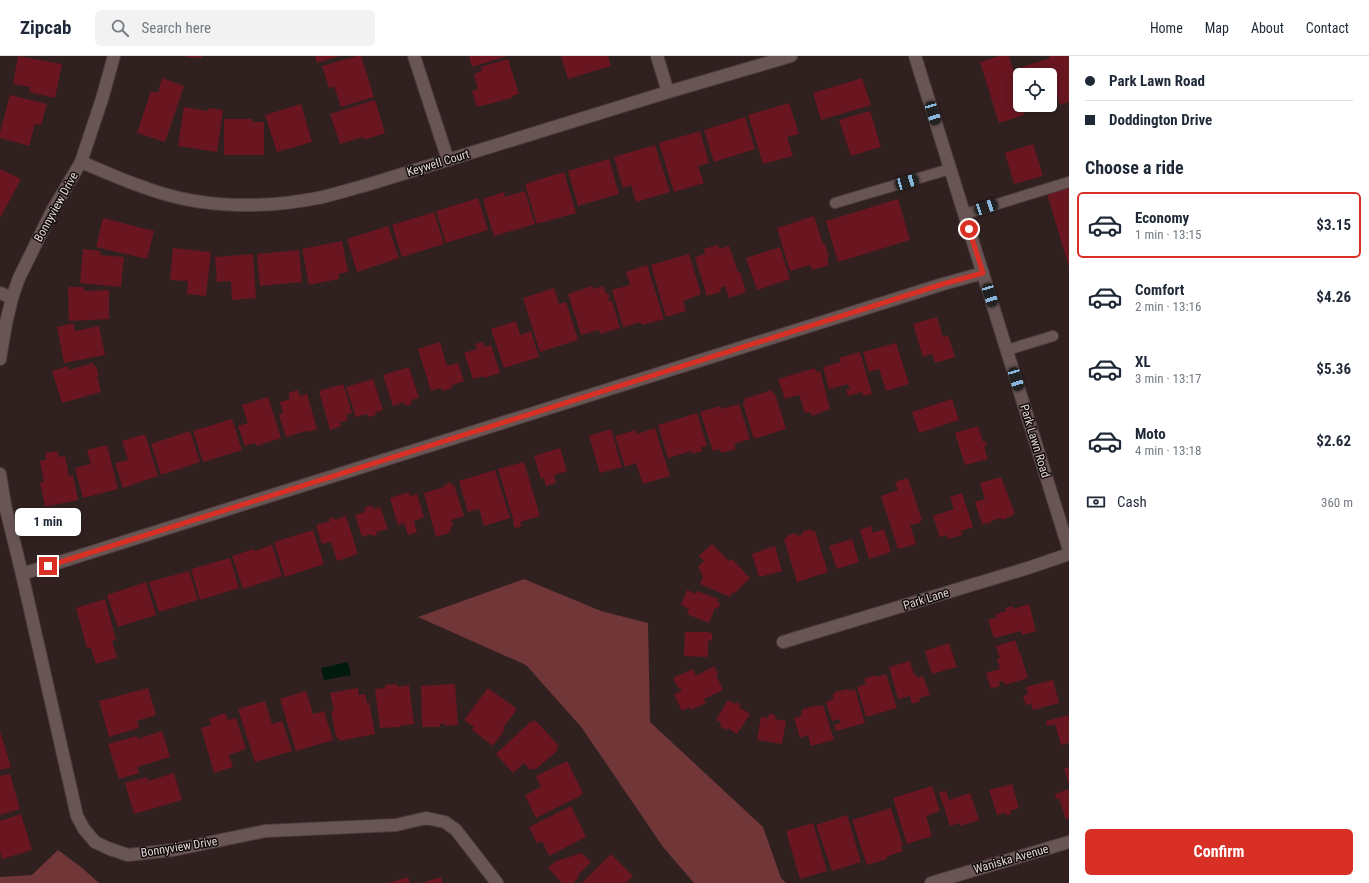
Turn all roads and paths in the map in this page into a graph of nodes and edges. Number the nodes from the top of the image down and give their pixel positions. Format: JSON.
{"nodes":[{"id":1,"x":114,"y":56,"type":"edge"},
{"id":2,"x":414,"y":56,"type":"edge"},
{"id":3,"x":657,"y":56,"type":"edge"},
{"id":4,"x":791,"y":56,"type":"edge"},
{"id":5,"x":915,"y":56,"type":"edge"},
{"id":6,"x":668,"y":92,"type":"junction"},
{"id":7,"x":448,"y":160,"type":"junction"},
{"id":8,"x":81,"y":162,"type":"junction"},
{"id":9,"x":950,"y":169,"type":"junction"},
{"id":10,"x":1069,"y":182,"type":"edge"},
{"id":11,"x":835,"y":203,"type":"dead end"},
{"id":12,"x":965,"y":214,"type":"junction"},
{"id":13,"x":983,"y":273,"type":"junction"},
{"id":14,"x":0,"y":293,"type":"edge"},
{"id":15,"x":12,"y":298,"type":"junction"},
{"id":16,"x":1053,"y":336,"type":"dead end"},
{"id":17,"x":1007,"y":350,"type":"junction"},
{"id":18,"x":0,"y":359,"type":"edge"},
{"id":19,"x":0,"y":474,"type":"edge"},
{"id":20,"x":1068,"y":547,"type":"edge"},
{"id":21,"x":22,"y":574,"type":"junction"},
{"id":22,"x":783,"y":642,"type":"dead end"},
{"id":23,"x":1069,"y":842,"type":"edge"},
{"id":24,"x":497,"y":883,"type":"edge"},
{"id":25,"x":931,"y":883,"type":"edge"}],
"edges":[{"from":1,"to":8,"type":"street","name":"Bonnyview Drive"},
{"from":2,"to":7,"type":"street"},
{"from":3,"to":6,"type":"street"},
{"from":4,"to":6,"type":"street","name":"Keywell Court"},
{"from":5,"to":9,"type":"street","name":"Park Lawn Road"},
{"from":6,"to":7,"type":"street","name":"Keywell Court"},
{"from":7,"to":8,"type":"street","name":"Keywell Court"},
{"from":8,"to":15,"type":"street","name":"Bonnyview Drive"},
{"from":9,"to":11,"type":"lane"},
{"from":9,"to":12,"type":"street","name":"Park Lawn Road"},
{"from":10,"to":12,"type":"lane"},
{"from":12,"to":13,"type":"street","name":"Park Lawn Road"},
{"from":13,"to":17,"type":"street","name":"Park Lawn Road"},
{"from":13,"to":21,"type":"street"},
{"from":14,"to":15,"type":"street"},
{"from":15,"to":18,"type":"street","name":"Bonnyview Drive"},
{"from":16,"to":17,"type":"lane"},
{"from":17,"to":20,"type":"street","name":"Park Lawn Road"},
{"from":19,"to":21,"type":"street","name":"Bonnyview Drive"},
{"from":20,"to":22,"type":"street","name":"Park Lane"},
{"from":21,"to":24,"type":"street","name":"Bonnyview Drive"},
{"from":23,"to":25,"type":"street","name":"Waniska Avenue"}]}
